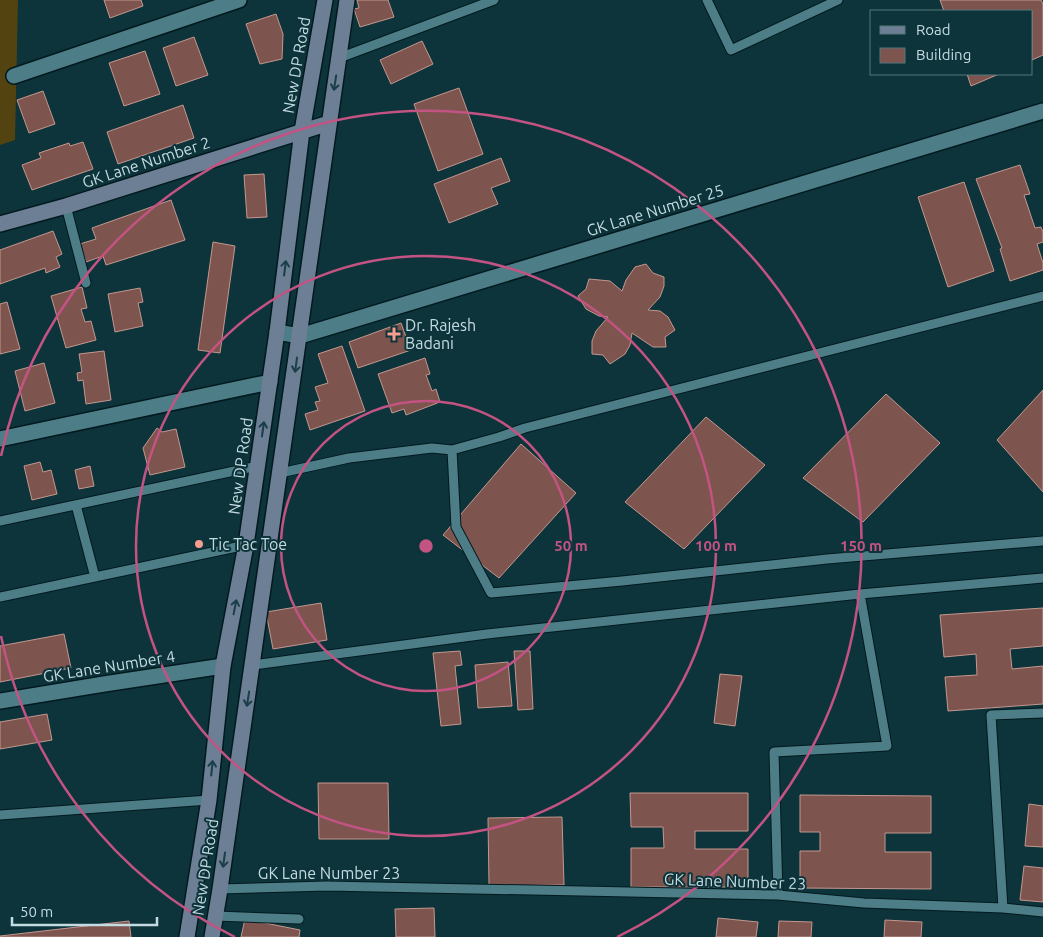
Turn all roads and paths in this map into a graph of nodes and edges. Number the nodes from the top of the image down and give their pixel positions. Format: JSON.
{"nodes":[{"id":1,"x":239,"y":0,"type":"edge"},
{"id":2,"x":325,"y":0,"type":"edge"},
{"id":3,"x":346,"y":0,"type":"edge"},
{"id":4,"x":494,"y":0,"type":"edge"},
{"id":5,"x":707,"y":0,"type":"edge"},
{"id":6,"x":838,"y":0,"type":"edge"},
{"id":7,"x":339,"y":58,"type":"junction"},
{"id":8,"x":14,"y":76,"type":"dead end"},
{"id":9,"x":1043,"y":112,"type":"edge"},
{"id":10,"x":329,"y":123,"type":"junction"},
{"id":11,"x":302,"y":131,"type":"junction"},
{"id":12,"x":66,"y":206,"type":"junction"},
{"id":13,"x":0,"y":224,"type":"edge"},
{"id":14,"x":86,"y":283,"type":"dead end"},
{"id":15,"x":1043,"y":296,"type":"edge"},
{"id":16,"x":277,"y":332,"type":"junction"},
{"id":17,"x":300,"y":336,"type":"junction"},
{"id":18,"x":270,"y":382,"type":"junction"},
{"id":19,"x":293,"y":386,"type":"junction"},
{"id":20,"x":0,"y":439,"type":"edge"},
{"id":21,"x":452,"y":450,"type":"junction"},
{"id":22,"x":258,"y":466,"type":"junction"},
{"id":23,"x":280,"y":473,"type":"junction"},
{"id":24,"x":76,"y":505,"type":"junction"},
{"id":25,"x":0,"y":521,"type":"edge"},
{"id":26,"x":1043,"y":541,"type":"edge"},
{"id":27,"x":246,"y":545,"type":"junction"},
{"id":28,"x":95,"y":577,"type":"junction"},
{"id":29,"x":1043,"y":578,"type":"edge"},
{"id":30,"x":860,"y":594,"type":"junction"},
{"id":31,"x":0,"y":597,"type":"edge"},
{"id":32,"x":223,"y":666,"type":"junction"},
{"id":33,"x":252,"y":666,"type":"junction"},
{"id":34,"x":0,"y":701,"type":"edge"},
{"id":35,"x":1043,"y":713,"type":"edge"},
{"id":36,"x":209,"y":800,"type":"junction"},
{"id":37,"x":0,"y":815,"type":"edge"},
{"id":38,"x":220,"y":889,"type":"junction"},
{"id":39,"x":778,"y":896,"type":"junction"},
{"id":40,"x":1003,"y":908,"type":"junction"},
{"id":41,"x":1043,"y":912,"type":"edge"},
{"id":42,"x":215,"y":916,"type":"junction"},
{"id":43,"x":299,"y":919,"type":"dead end"},
{"id":44,"x":187,"y":937,"type":"edge"},
{"id":45,"x":212,"y":937,"type":"edge"}],
"edges":[{"from":1,"to":8,"type":"street"},
{"from":2,"to":11,"type":"main road","name":"New DP Road"},
{"from":3,"to":7,"type":"main road","name":"New DP Road"},
{"from":4,"to":7,"type":"lane"},
{"from":5,"to":6,"type":"lane"},
{"from":7,"to":10,"type":"main road","name":"New DP Road","one_way":true},
{"from":9,"to":17,"type":"street","name":"GK Lane Number 25"},
{"from":10,"to":11,"type":"main road","name":"GK Lane Number 2"},
{"from":10,"to":17,"type":"main road","name":"New DP Road"},
{"from":11,"to":12,"type":"main road","name":"GK Lane Number 2"},
{"from":16,"to":11,"type":"main road","name":"New DP Road","one_way":true},
{"from":12,"to":13,"type":"main road","name":"GK Lane Number 2"},
{"from":12,"to":14,"type":"lane"},
{"from":15,"to":21,"type":"lane"},
{"from":16,"to":17,"type":"street","name":"GK Lane Number 25"},
{"from":16,"to":18,"type":"main road","name":"New DP Road"},
{"from":17,"to":19,"type":"main road","name":"New DP Road","one_way":true},
{"from":18,"to":19,"type":"main road"},
{"from":18,"to":20,"type":"street"},
{"from":22,"to":18,"type":"main road","name":"New DP Road","one_way":true},
{"from":19,"to":23,"type":"main road","name":"New DP Road"},
{"from":21,"to":23,"type":"lane"},
{"from":21,"to":26,"type":"lane"},
{"from":22,"to":24,"type":"lane"},
{"from":22,"to":27,"type":"main road","name":"New DP Road"},
{"from":23,"to":33,"type":"main road","name":"New DP Road"},
{"from":24,"to":25,"type":"lane"},
{"from":24,"to":28,"type":"lane"},
{"from":27,"to":28,"type":"lane"},
{"from":32,"to":27,"type":"main road","name":"New DP Road","one_way":true},
{"from":28,"to":31,"type":"lane"},
{"from":29,"to":30,"type":"lane"},
{"from":30,"to":33,"type":"lane"},
{"from":30,"to":39,"type":"lane"},
{"from":32,"to":34,"type":"street","name":"GK Lane Number 4"},
{"from":36,"to":32,"type":"main road","name":"New DP Road","one_way":true},
{"from":33,"to":38,"type":"main road","name":"New DP Road","one_way":true},
{"from":35,"to":40,"type":"lane"},
{"from":36,"to":37,"type":"lane"},
{"from":36,"to":44,"type":"main road","name":"New DP Road"},
{"from":38,"to":39,"type":"lane","name":"GK Lane Number 23"},
{"from":38,"to":42,"type":"main road","name":"New DP Road"},
{"from":39,"to":40,"type":"lane","name":"GK Lane Number 23"},
{"from":40,"to":41,"type":"lane","name":"GK Lane Number 23"},
{"from":42,"to":43,"type":"lane"},
{"from":42,"to":45,"type":"main road","name":"New DP Road"}]}
